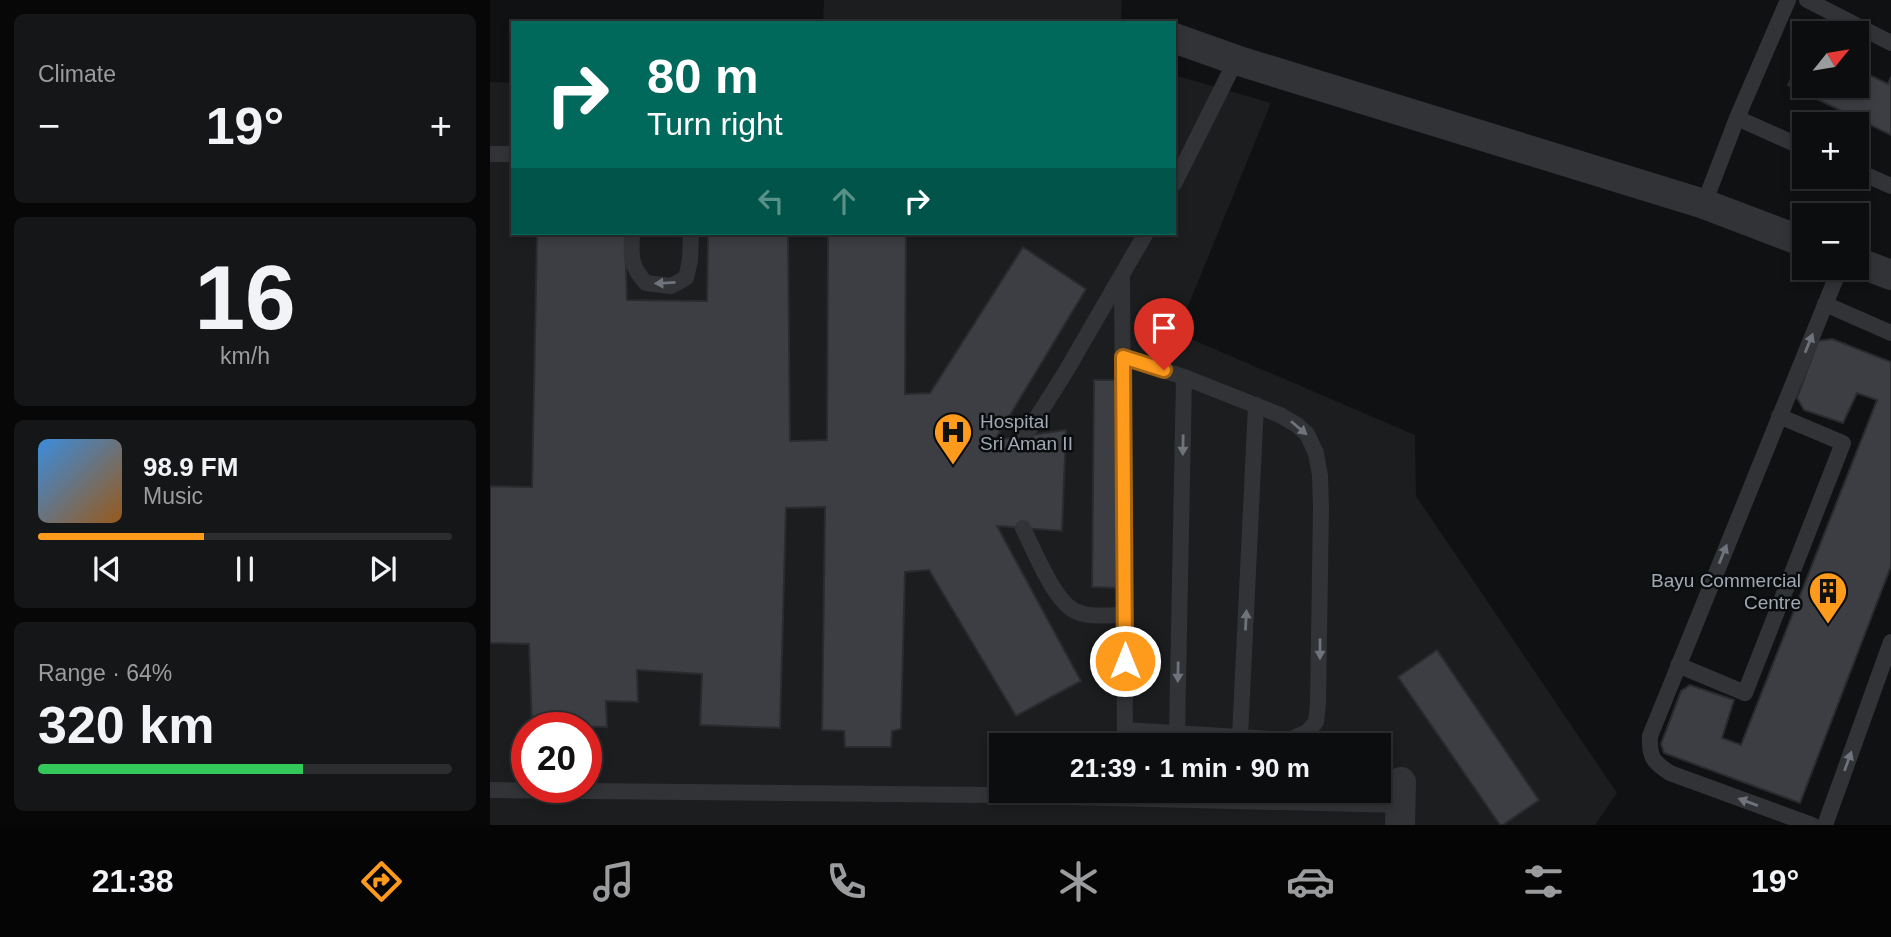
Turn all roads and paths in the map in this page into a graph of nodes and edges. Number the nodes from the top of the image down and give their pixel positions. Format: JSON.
{"nodes":[{"id":1,"x":1788,"y":0,"type":"edge"},
{"id":2,"x":1807,"y":0,"type":"edge"},
{"id":3,"x":1176,"y":39,"type":"edge"},
{"id":4,"x":1891,"y":43,"type":"edge"},
{"id":5,"x":1236,"y":60,"type":"junction"},
{"id":6,"x":1737,"y":118,"type":"junction"},
{"id":7,"x":1792,"y":143,"type":"edge"},
{"id":8,"x":490,"y":153,"type":"edge"},
{"id":9,"x":511,"y":154,"type":"edge"},
{"id":10,"x":1179,"y":167,"type":"edge"},
{"id":11,"x":1869,"y":176,"type":"edge"},
{"id":12,"x":1891,"y":186,"type":"edge"},
{"id":13,"x":1703,"y":204,"type":"junction"},
{"id":14,"x":632,"y":235,"type":"edge"},
{"id":15,"x":691,"y":235,"type":"edge"},
{"id":16,"x":1145,"y":235,"type":"edge"},
{"id":17,"x":1792,"y":237,"type":"edge"},
{"id":18,"x":1869,"y":267,"type":"edge"},
{"id":19,"x":1122,"y":275,"type":"junction"},
{"id":20,"x":1891,"y":275,"type":"edge"},
{"id":21,"x":1835,"y":280,"type":"edge"},
{"id":22,"x":1825,"y":304,"type":"junction"},
{"id":23,"x":1891,"y":332,"type":"edge"},
{"id":24,"x":1123,"y":357,"type":"junction"},
{"id":25,"x":1184,"y":377,"type":"junction"},
{"id":26,"x":1256,"y":405,"type":"junction"},
{"id":27,"x":1779,"y":416,"type":"junction"},
{"id":28,"x":1025,"y":436,"type":"dead end"},
{"id":29,"x":1023,"y":528,"type":"dead end"},
{"id":30,"x":1125,"y":615,"type":"junction"},
{"id":31,"x":1891,"y":642,"type":"edge"},
{"id":32,"x":1678,"y":666,"type":"junction"},
{"id":33,"x":1125,"y":733,"type":"edge"},
{"id":34,"x":1177,"y":733,"type":"edge"},
{"id":35,"x":1240,"y":733,"type":"edge"},
{"id":36,"x":1305,"y":733,"type":"edge"},
{"id":37,"x":490,"y":790,"type":"edge"},
{"id":38,"x":989,"y":795,"type":"edge"},
{"id":39,"x":1370,"y":803,"type":"edge"},
{"id":40,"x":1401,"y":804,"type":"edge"},
{"id":41,"x":1812,"y":825,"type":"edge"},
{"id":42,"x":1825,"y":825,"type":"edge"}],
"edges":[{"from":1,"to":6,"type":"lane"},
{"from":2,"to":4,"type":"lane"},
{"from":3,"to":5,"type":"street"},
{"from":5,"to":10,"type":"lane"},
{"from":5,"to":13,"type":"street"},
{"from":6,"to":7,"type":"lane"},
{"from":6,"to":13,"type":"lane"},
{"from":8,"to":9,"type":"lane"},
{"from":11,"to":12,"type":"lane"},
{"from":13,"to":17,"type":"street"},
{"from":15,"to":14,"type":"lane","one_way":true},
{"from":16,"to":19,"type":"lane"},
{"from":18,"to":20,"type":"street"},
{"from":19,"to":24,"type":"lane"},
{"from":19,"to":28,"type":"lane"},
{"from":21,"to":22,"type":"lane"},
{"from":22,"to":23,"type":"lane"},
{"from":27,"to":22,"type":"lane","one_way":true},
{"from":24,"to":25,"type":"lane"},
{"from":24,"to":30,"type":"lane"},
{"from":25,"to":26,"type":"lane"},
{"from":25,"to":34,"type":"lane","one_way":true},
{"from":35,"to":26,"type":"lane","one_way":true},
{"from":26,"to":36,"type":"lane","one_way":true},
{"from":32,"to":27,"type":"lane","one_way":true},
{"from":27,"to":32,"type":"lane"},
{"from":29,"to":30,"type":"lane"},
{"from":30,"to":33,"type":"lane"},
{"from":42,"to":31,"type":"lane","one_way":true},
{"from":41,"to":32,"type":"lane","one_way":true},
{"from":37,"to":38,"type":"lane"},
{"from":39,"to":40,"type":"lane"}]}
